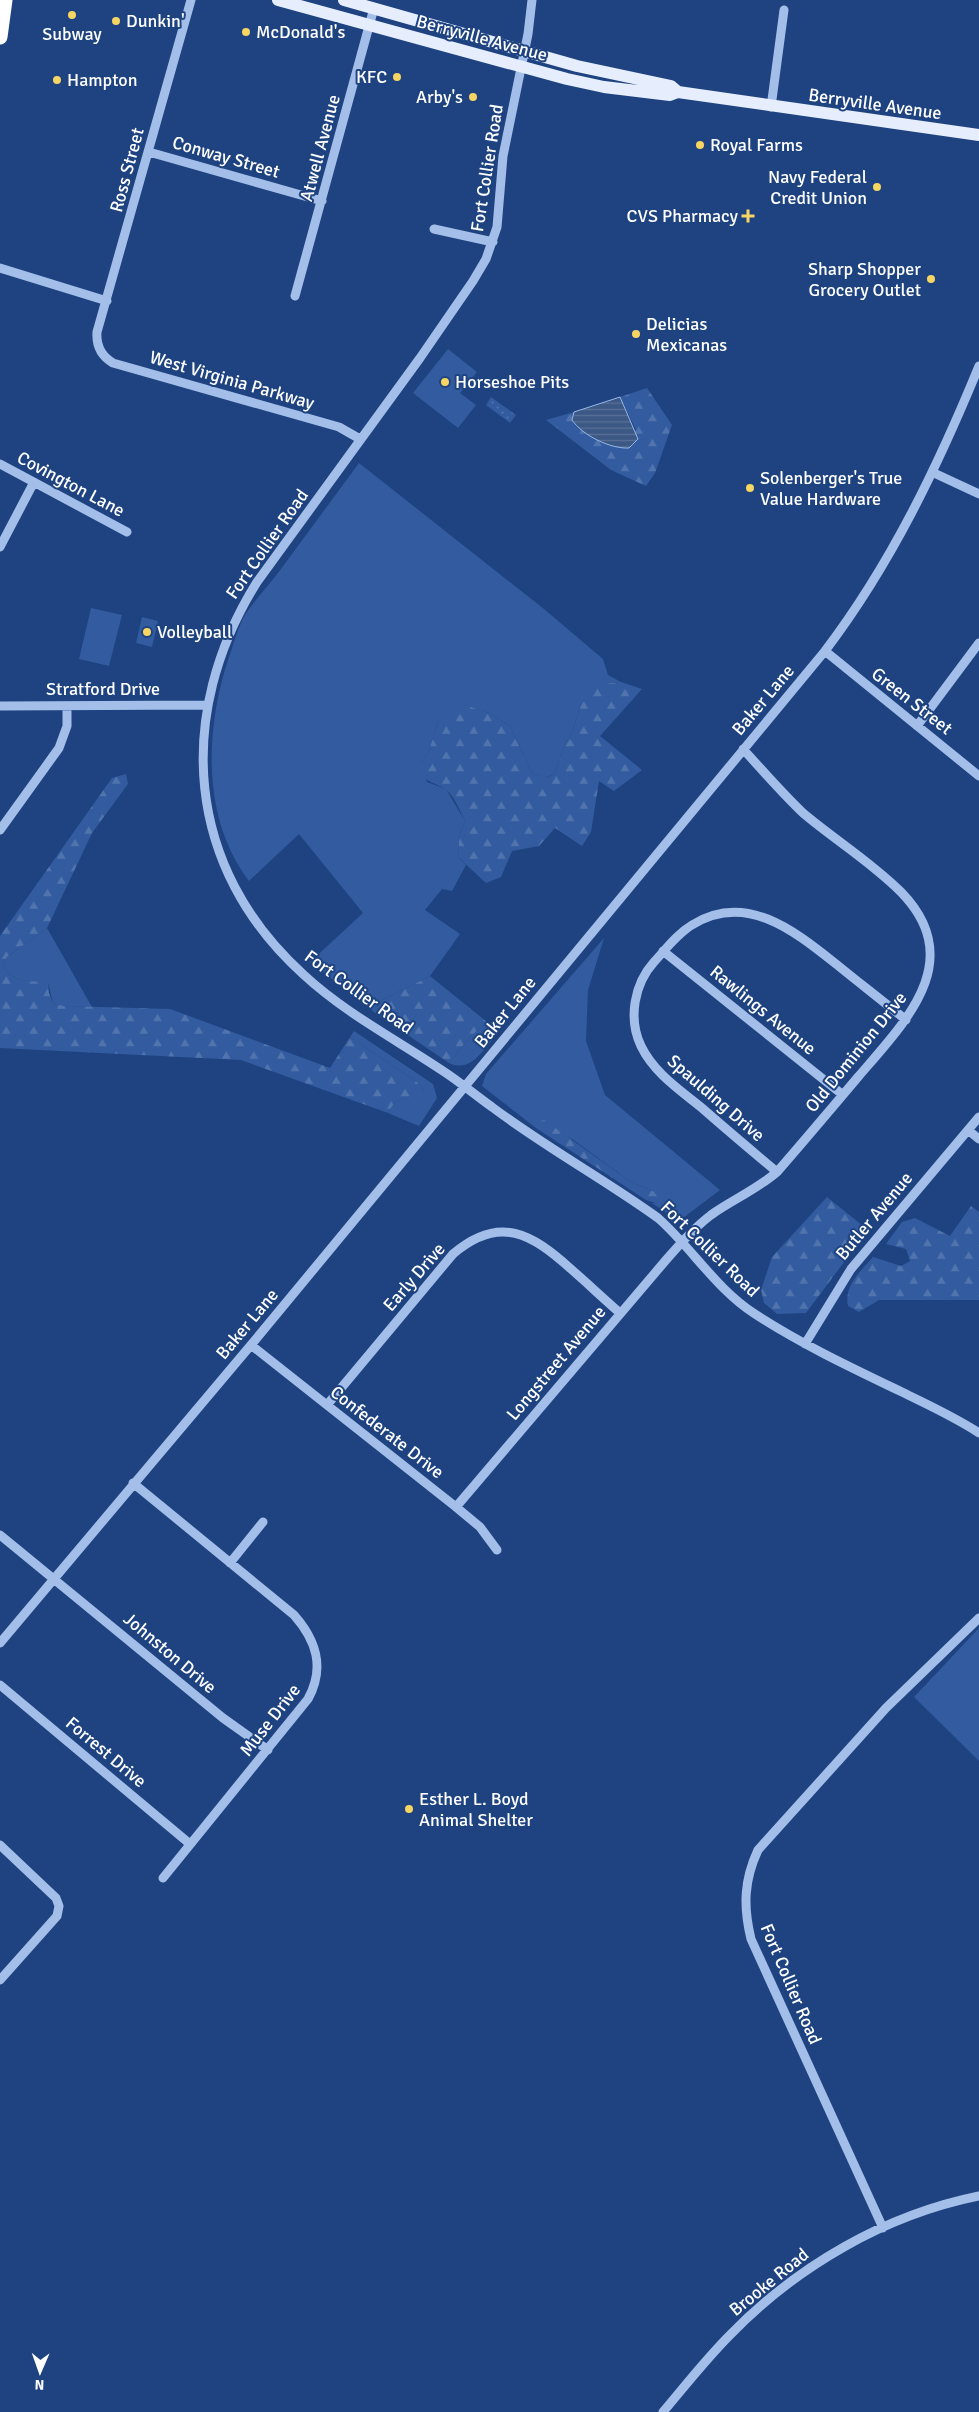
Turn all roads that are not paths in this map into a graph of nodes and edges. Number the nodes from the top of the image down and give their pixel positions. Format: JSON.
{"nodes":[{"id":1,"x":5,"y":0,"type":"edge"},
{"id":2,"x":191,"y":0,"type":"edge"},
{"id":3,"x":278,"y":0,"type":"edge"},
{"id":4,"x":344,"y":0,"type":"edge"},
{"id":5,"x":532,"y":0,"type":"edge"},
{"id":6,"x":374,"y":8,"type":"junction"},
{"id":7,"x":784,"y":10,"type":"dead end"},
{"id":8,"x":369,"y":25,"type":"junction"},
{"id":9,"x":0,"y":37,"type":"edge"},
{"id":10,"x":523,"y":51,"type":"junction"},
{"id":11,"x":520,"y":67,"type":"junction"},
{"id":12,"x":678,"y":92,"type":"junction"},
{"id":13,"x":771,"y":107,"type":"junction"},
{"id":14,"x":979,"y":135,"type":"edge"},
{"id":15,"x":149,"y":152,"type":"junction"},
{"id":16,"x":322,"y":201,"type":"junction"},
{"id":17,"x":434,"y":229,"type":"dead end"},
{"id":18,"x":493,"y":242,"type":"junction"},
{"id":19,"x":0,"y":268,"type":"edge"},
{"id":20,"x":295,"y":296,"type":"dead end"},
{"id":21,"x":107,"y":301,"type":"junction"},
{"id":22,"x":98,"y":348,"type":"joint"},
{"id":23,"x":978,"y":372,"type":"edge"},
{"id":24,"x":360,"y":439,"type":"junction"},
{"id":25,"x":0,"y":464,"type":"edge"},
{"id":26,"x":934,"y":473,"type":"junction"},
{"id":27,"x":34,"y":482,"type":"junction"},
{"id":28,"x":979,"y":494,"type":"edge"},
{"id":29,"x":126,"y":532,"type":"dead end"},
{"id":30,"x":0,"y":547,"type":"edge"},
{"id":31,"x":979,"y":644,"type":"edge"},
{"id":32,"x":825,"y":651,"type":"junction"},
{"id":33,"x":206,"y":704,"type":"junction"},
{"id":34,"x":0,"y":706,"type":"edge"},
{"id":35,"x":67,"y":706,"type":"junction"},
{"id":36,"x":917,"y":726,"type":"junction"},
{"id":37,"x":743,"y":749,"type":"junction"},
{"id":38,"x":979,"y":776,"type":"edge"},
{"id":39,"x":0,"y":830,"type":"edge"},
{"id":40,"x":664,"y":951,"type":"junction"},
{"id":41,"x":906,"y":1020,"type":"junction"},
{"id":42,"x":465,"y":1087,"type":"junction"},
{"id":43,"x":843,"y":1095,"type":"junction"},
{"id":44,"x":979,"y":1117,"type":"edge"},
{"id":45,"x":968,"y":1130,"type":"junction"},
{"id":46,"x":979,"y":1139,"type":"edge"},
{"id":47,"x":777,"y":1172,"type":"junction"},
{"id":48,"x":683,"y":1242,"type":"junction"},
{"id":49,"x":620,"y":1313,"type":"junction"},
{"id":50,"x":805,"y":1344,"type":"junction"},
{"id":51,"x":251,"y":1345,"type":"junction"},
{"id":52,"x":327,"y":1405,"type":"junction"},
{"id":53,"x":979,"y":1433,"type":"edge"},
{"id":54,"x":133,"y":1484,"type":"junction"},
{"id":55,"x":456,"y":1507,"type":"junction"},
{"id":56,"x":263,"y":1522,"type":"dead end"},
{"id":57,"x":0,"y":1535,"type":"edge"},
{"id":58,"x":497,"y":1550,"type":"dead end"},
{"id":59,"x":230,"y":1563,"type":"junction"},
{"id":60,"x":54,"y":1578,"type":"junction"},
{"id":61,"x":979,"y":1618,"type":"edge"},
{"id":62,"x":0,"y":1643,"type":"edge"},
{"id":63,"x":0,"y":1685,"type":"edge"},
{"id":64,"x":268,"y":1750,"type":"junction"},
{"id":65,"x":190,"y":1844,"type":"junction"},
{"id":66,"x":0,"y":1845,"type":"edge"},
{"id":67,"x":163,"y":1878,"type":"dead end"},
{"id":68,"x":0,"y":1980,"type":"edge"},
{"id":69,"x":979,"y":2196,"type":"edge"},
{"id":70,"x":883,"y":2228,"type":"junction"},
{"id":71,"x":663,"y":2412,"type":"edge"}],
"edges":[{"from":1,"to":9,"type":"highway"},
{"from":2,"to":15,"type":"street","name":"Ross Street"},
{"from":3,"to":8,"type":"main road","name":"Berryville Avenue"},
{"from":4,"to":6,"type":"main road","name":"Berryville Avenue"},
{"from":5,"to":10,"type":"street","name":"Fort Collier Road"},
{"from":6,"to":8,"type":"street","name":"Atwell Avenue"},
{"from":6,"to":10,"type":"main road","name":"Berryville Avenue"},
{"from":7,"to":13,"type":"street"},
{"from":8,"to":11,"type":"main road","name":"Berryville Avenue"},
{"from":8,"to":16,"type":"street","name":"Atwell Avenue"},
{"from":10,"to":11,"type":"street","name":"Fort Collier Road"},
{"from":10,"to":12,"type":"main road","name":"Berryville Avenue"},
{"from":11,"to":12,"type":"main road","name":"Berryville Avenue"},
{"from":11,"to":18,"type":"street","name":"Fort Collier Road"},
{"from":12,"to":13,"type":"main road","name":"Berryville Avenue"},
{"from":13,"to":14,"type":"main road","name":"Berryville Avenue"},
{"from":15,"to":16,"type":"street","name":"Conway Street"},
{"from":15,"to":21,"type":"street","name":"Ross Street"},
{"from":16,"to":20,"type":"street","name":"Atwell Avenue"},
{"from":17,"to":18,"type":"street"},
{"from":18,"to":24,"type":"street","name":"Fort Collier Road"},
{"from":19,"to":21,"type":"street"},
{"from":21,"to":22,"type":"street","name":"Ross Street"},
{"from":22,"to":24,"type":"street","name":"West Virginia Parkway"},
{"from":23,"to":26,"type":"street","name":"Baker Lane"},
{"from":24,"to":33,"type":"street","name":"Fort Collier Road"},
{"from":25,"to":27,"type":"street","name":"Covington Lane"},
{"from":26,"to":28,"type":"street"},
{"from":26,"to":32,"type":"street","name":"Baker Lane"},
{"from":27,"to":29,"type":"street","name":"Covington Lane"},
{"from":27,"to":30,"type":"street"},
{"from":31,"to":36,"type":"street"},
{"from":32,"to":36,"type":"street","name":"Green Street"},
{"from":32,"to":37,"type":"street","name":"Baker Lane"},
{"from":33,"to":35,"type":"street","name":"Stratford Drive"},
{"from":33,"to":42,"type":"street","name":"Fort Collier Road"},
{"from":34,"to":35,"type":"street","name":"Stratford Drive"},
{"from":35,"to":39,"type":"street"},
{"from":36,"to":38,"type":"street","name":"Green Street"},
{"from":37,"to":41,"type":"street","name":"Old Dominion Drive"},
{"from":37,"to":42,"type":"street","name":"Baker Lane"},
{"from":40,"to":41,"type":"street","name":"Spaulding Drive"},
{"from":40,"to":43,"type":"street","name":"Rawlings Avenue"},
{"from":40,"to":47,"type":"street","name":"Spaulding Drive"},
{"from":41,"to":43,"type":"street","name":"Old Dominion Drive"},
{"from":42,"to":48,"type":"street","name":"Fort Collier Road"},
{"from":42,"to":51,"type":"street","name":"Baker Lane"},
{"from":43,"to":47,"type":"street","name":"Old Dominion Drive"},
{"from":44,"to":45,"type":"street","name":"Butler Avenue"},
{"from":45,"to":46,"type":"street"},
{"from":45,"to":50,"type":"street","name":"Butler Avenue"},
{"from":47,"to":48,"type":"street","name":"Old Dominion Drive"},
{"from":48,"to":49,"type":"street","name":"Longstreet Avenue"},
{"from":48,"to":50,"type":"street","name":"Fort Collier Road"},
{"from":49,"to":52,"type":"street","name":"Early Drive"},
{"from":49,"to":55,"type":"street","name":"Longstreet Avenue"},
{"from":50,"to":53,"type":"street","name":"Fort Collier Road"},
{"from":51,"to":52,"type":"street","name":"Confederate Drive"},
{"from":51,"to":54,"type":"street","name":"Baker Lane"},
{"from":52,"to":55,"type":"street","name":"Confederate Drive"},
{"from":54,"to":59,"type":"street","name":"Muse Drive"},
{"from":54,"to":60,"type":"street","name":"Baker Lane"},
{"from":55,"to":58,"type":"street","name":"Confederate Drive"},
{"from":56,"to":59,"type":"street"},
{"from":57,"to":60,"type":"street","name":"Johnston Drive"},
{"from":59,"to":64,"type":"street","name":"Muse Drive"},
{"from":60,"to":62,"type":"street","name":"Baker Lane"},
{"from":60,"to":64,"type":"street","name":"Johnston Drive"},
{"from":61,"to":70,"type":"street","name":"Fort Collier Road"},
{"from":63,"to":65,"type":"street","name":"Forrest Drive"},
{"from":64,"to":65,"type":"street","name":"Muse Drive"},
{"from":65,"to":67,"type":"street","name":"Muse Drive"},
{"from":66,"to":68,"type":"street"},
{"from":69,"to":70,"type":"street","name":"Brooke Road"},
{"from":70,"to":71,"type":"street","name":"Brooke Road"}]}
